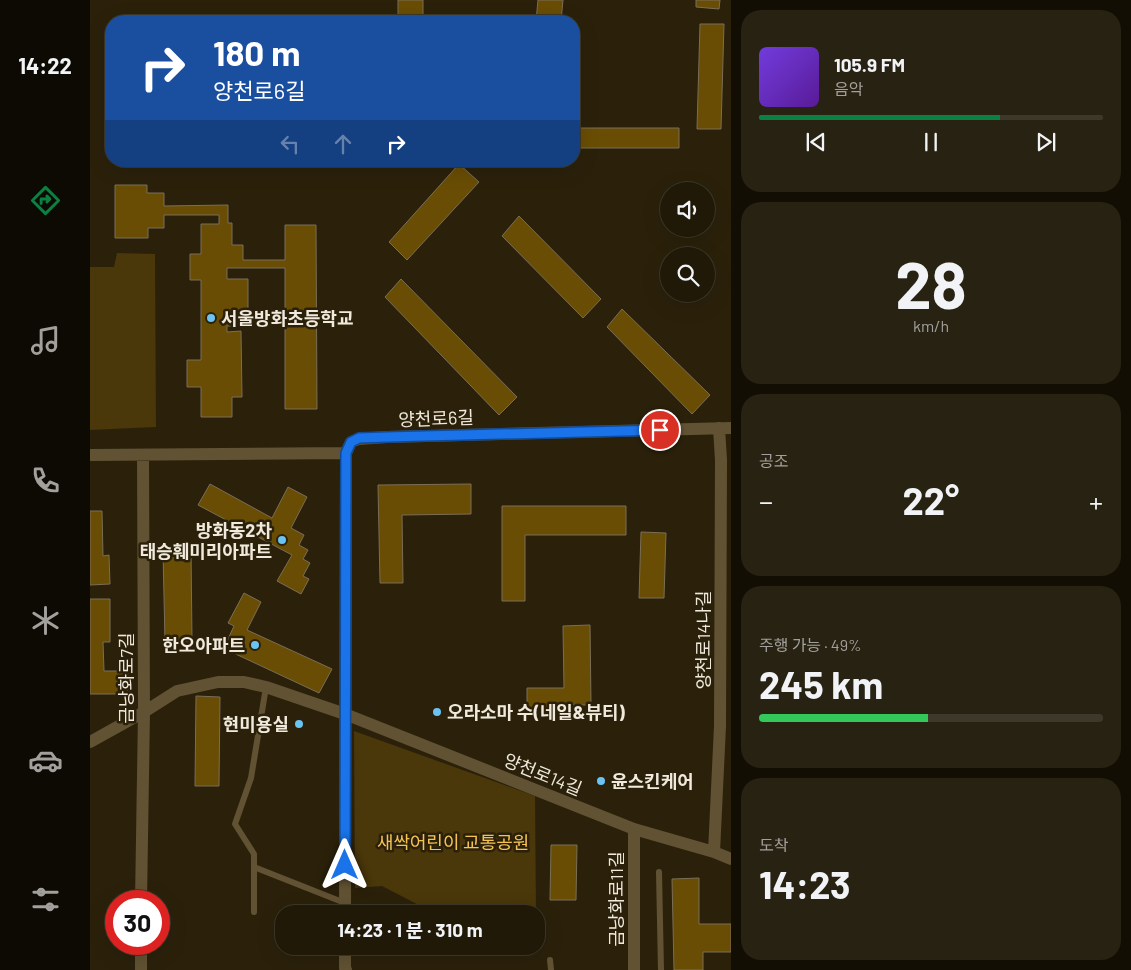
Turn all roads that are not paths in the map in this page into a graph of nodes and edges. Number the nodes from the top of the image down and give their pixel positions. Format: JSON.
{"nodes":[{"id":1,"x":725,"y":428,"type":"edge"},
{"id":2,"x":346,"y":453,"type":"junction"},
{"id":3,"x":143,"y":455,"type":"junction"},
{"id":4,"x":90,"y":456,"type":"edge"},
{"id":5,"x":266,"y":687,"type":"junction"},
{"id":6,"x":144,"y":712,"type":"junction"},
{"id":7,"x":345,"y":714,"type":"junction"},
{"id":8,"x":726,"y":726,"type":"edge"},
{"id":9,"x":90,"y":742,"type":"edge"},
{"id":10,"x":634,"y":829,"type":"junction"},
{"id":11,"x":714,"y":852,"type":"junction"},
{"id":12,"x":731,"y":859,"type":"edge"},
{"id":13,"x":254,"y":867,"type":"junction"},
{"id":14,"x":659,"y":872,"type":"dead end"},
{"id":15,"x":141,"y":890,"type":"edge"},
{"id":16,"x":338,"y":905,"type":"edge"},
{"id":17,"x":345,"y":905,"type":"edge"},
{"id":18,"x":254,"y":912,"type":"dead end"},
{"id":19,"x":141,"y":955,"type":"edge"},
{"id":20,"x":345,"y":955,"type":"edge"},
{"id":21,"x":550,"y":960,"type":"dead end"},
{"id":22,"x":141,"y":970,"type":"edge"},
{"id":23,"x":346,"y":970,"type":"edge"},
{"id":24,"x":551,"y":970,"type":"edge"},
{"id":25,"x":634,"y":970,"type":"edge"},
{"id":26,"x":661,"y":970,"type":"edge"}],
"edges":[{"from":1,"to":2,"type":"street","name":"양천로6길"},
{"from":1,"to":8,"type":"street","name":"양천로14나길"},
{"from":2,"to":3,"type":"street"},
{"from":2,"to":7,"type":"street"},
{"from":3,"to":4,"type":"street"},
{"from":3,"to":6,"type":"street","name":"금낭화로7길"},
{"from":5,"to":6,"type":"street","name":"양천로14길"},
{"from":5,"to":7,"type":"street","name":"양천로14길"},
{"from":5,"to":13,"type":"lane"},
{"from":6,"to":9,"type":"street","name":"양천로14길"},
{"from":6,"to":15,"type":"street","name":"금낭화로7길"},
{"from":7,"to":10,"type":"street","name":"양천로14길"},
{"from":7,"to":17,"type":"street"},
{"from":8,"to":11,"type":"street","name":"양천로14나길"},
{"from":10,"to":11,"type":"street","name":"양천로14길"},
{"from":10,"to":25,"type":"street","name":"금낭화로11길"},
{"from":11,"to":12,"type":"street","name":"양천로14길"},
{"from":13,"to":16,"type":"lane"},
{"from":13,"to":18,"type":"lane"},
{"from":14,"to":26,"type":"lane"},
{"from":19,"to":22,"type":"street"},
{"from":20,"to":23,"type":"street"},
{"from":21,"to":24,"type":"lane"}]}
